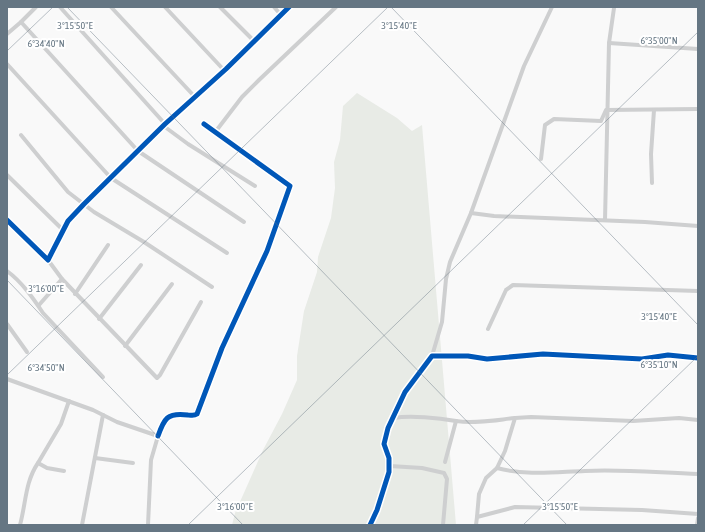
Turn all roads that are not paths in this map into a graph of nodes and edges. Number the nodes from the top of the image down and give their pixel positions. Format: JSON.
{"nodes":[{"id":1,"x":36,"y":7,"type":"edge"},
{"id":2,"x":60,"y":7,"type":"edge"},
{"id":3,"x":111,"y":7,"type":"edge"},
{"id":4,"x":165,"y":7,"type":"edge"},
{"id":5,"x":220,"y":7,"type":"edge"},
{"id":6,"x":274,"y":7,"type":"edge"},
{"id":7,"x":289,"y":7,"type":"edge"},
{"id":8,"x":336,"y":7,"type":"edge"},
{"id":9,"x":552,"y":7,"type":"edge"},
{"id":10,"x":614,"y":8,"type":"edge"},
{"id":11,"x":281,"y":15,"type":"junction"},
{"id":12,"x":21,"y":22,"type":"junction"},
{"id":13,"x":7,"y":34,"type":"edge"},
{"id":14,"x":254,"y":41,"type":"junction"},
{"id":15,"x":608,"y":43,"type":"junction"},
{"id":16,"x":698,"y":49,"type":"edge"},
{"id":17,"x":7,"y":64,"type":"edge"},
{"id":18,"x":222,"y":73,"type":"junction"},
{"id":19,"x":195,"y":97,"type":"junction"},
{"id":20,"x":698,"y":109,"type":"edge"},
{"id":21,"x":606,"y":110,"type":"junction"},
{"id":22,"x":654,"y":110,"type":"junction"},
{"id":23,"x":204,"y":124,"type":"dead end"},
{"id":24,"x":164,"y":126,"type":"junction"},
{"id":25,"x":216,"y":131,"type":"junction"},
{"id":26,"x":21,"y":135,"type":"dead end"},
{"id":27,"x":138,"y":152,"type":"junction"},
{"id":28,"x":542,"y":158,"type":"dead end"},
{"id":29,"x":7,"y":175,"type":"edge"},
{"id":30,"x":111,"y":178,"type":"junction"},
{"id":31,"x":652,"y":183,"type":"dead end"},
{"id":32,"x":255,"y":186,"type":"dead end"},
{"id":33,"x":84,"y":204,"type":"junction"},
{"id":34,"x":471,"y":213,"type":"junction"},
{"id":35,"x":7,"y":220,"type":"edge"},
{"id":36,"x":605,"y":220,"type":"junction"},
{"id":37,"x":244,"y":222,"type":"dead end"},
{"id":38,"x":698,"y":226,"type":"edge"},
{"id":39,"x":64,"y":231,"type":"junction"},
{"id":40,"x":108,"y":245,"type":"dead end"},
{"id":41,"x":227,"y":253,"type":"dead end"},
{"id":42,"x":48,"y":260,"type":"junction"},
{"id":43,"x":141,"y":265,"type":"dead end"},
{"id":44,"x":7,"y":271,"type":"edge"},
{"id":45,"x":62,"y":279,"type":"junction"},
{"id":46,"x":172,"y":284,"type":"dead end"},
{"id":47,"x":212,"y":288,"type":"dead end"},
{"id":48,"x":698,"y":291,"type":"edge"},
{"id":49,"x":75,"y":294,"type":"junction"},
{"id":50,"x":201,"y":302,"type":"dead end"},
{"id":51,"x":39,"y":305,"type":"junction"},
{"id":52,"x":99,"y":319,"type":"junction"},
{"id":53,"x":7,"y":324,"type":"edge"},
{"id":54,"x":488,"y":329,"type":"dead end"},
{"id":55,"x":125,"y":346,"type":"junction"},
{"id":56,"x":27,"y":352,"type":"dead end"},
{"id":57,"x":432,"y":356,"type":"junction"},
{"id":58,"x":698,"y":358,"type":"edge"},
{"id":59,"x":103,"y":377,"type":"dead end"},
{"id":60,"x":7,"y":379,"type":"edge"},
{"id":61,"x":69,"y":401,"type":"junction"},
{"id":62,"x":103,"y":415,"type":"junction"},
{"id":63,"x":394,"y":418,"type":"junction"},
{"id":64,"x":515,"y":418,"type":"junction"},
{"id":65,"x":698,"y":420,"type":"edge"},
{"id":66,"x":456,"y":421,"type":"junction"},
{"id":67,"x":158,"y":436,"type":"junction"},
{"id":68,"x":95,"y":458,"type":"junction"},
{"id":69,"x":444,"y":462,"type":"dead end"},
{"id":70,"x":38,"y":463,"type":"junction"},
{"id":71,"x":133,"y":463,"type":"dead end"},
{"id":72,"x":390,"y":466,"type":"junction"},
{"id":73,"x":497,"y":468,"type":"junction"},
{"id":74,"x":64,"y":471,"type":"dead end"},
{"id":75,"x":698,"y":474,"type":"edge"},
{"id":76,"x":698,"y":514,"type":"edge"},
{"id":77,"x":477,"y":517,"type":"junction"},
{"id":78,"x":698,"y":518,"type":"edge"},
{"id":79,"x":20,"y":525,"type":"edge"},
{"id":80,"x":82,"y":525,"type":"edge"},
{"id":81,"x":148,"y":525,"type":"edge"},
{"id":82,"x":370,"y":525,"type":"edge"},
{"id":83,"x":443,"y":525,"type":"edge"},
{"id":84,"x":476,"y":525,"type":"edge"},
{"id":85,"x":697,"y":525,"type":"edge"}],
"edges":[{"from":1,"to":12,"type":"street"},
{"from":2,"to":24,"type":"street"},
{"from":3,"to":19,"type":"street"},
{"from":4,"to":18,"type":"street"},
{"from":5,"to":14,"type":"street"},
{"from":6,"to":11,"type":"street"},
{"from":7,"to":11,"type":"street"},
{"from":8,"to":25,"type":"street"},
{"from":9,"to":34,"type":"street"},
{"from":10,"to":15,"type":"street"},
{"from":11,"to":14,"type":"street"},
{"from":12,"to":13,"type":"street"},
{"from":12,"to":27,"type":"street"},
{"from":14,"to":18,"type":"street"},
{"from":15,"to":16,"type":"street"},
{"from":15,"to":21,"type":"street"},
{"from":17,"to":30,"type":"street"},
{"from":18,"to":19,"type":"street"},
{"from":19,"to":24,"type":"street"},
{"from":20,"to":22,"type":"street"},
{"from":21,"to":22,"type":"street"},
{"from":21,"to":28,"type":"street"},
{"from":21,"to":36,"type":"street"},
{"from":22,"to":31,"type":"street"},
{"from":23,"to":25,"type":"street"},
{"from":24,"to":27,"type":"street"},
{"from":24,"to":32,"type":"street"},
{"from":25,"to":67,"type":"street"},
{"from":26,"to":33,"type":"street"},
{"from":27,"to":30,"type":"street"},
{"from":27,"to":37,"type":"street"},
{"from":29,"to":39,"type":"street"},
{"from":30,"to":33,"type":"street"},
{"from":30,"to":41,"type":"street"},
{"from":33,"to":39,"type":"street"},
{"from":33,"to":47,"type":"street"},
{"from":34,"to":36,"type":"street"},
{"from":34,"to":57,"type":"street"},
{"from":35,"to":42,"type":"street"},
{"from":36,"to":38,"type":"street"},
{"from":39,"to":42,"type":"street"},
{"from":40,"to":49,"type":"street"},
{"from":42,"to":45,"type":"street"},
{"from":43,"to":52,"type":"street"},
{"from":44,"to":51,"type":"street"},
{"from":45,"to":49,"type":"street"},
{"from":45,"to":51,"type":"street"},
{"from":46,"to":55,"type":"street"},
{"from":48,"to":54,"type":"street"},
{"from":49,"to":52,"type":"street"},
{"from":50,"to":55,"type":"street"},
{"from":51,"to":59,"type":"street"},
{"from":52,"to":55,"type":"street"},
{"from":53,"to":56,"type":"street"},
{"from":57,"to":58,"type":"street"},
{"from":57,"to":63,"type":"street"},
{"from":60,"to":61,"type":"street"},
{"from":61,"to":62,"type":"street"},
{"from":61,"to":70,"type":"street"},
{"from":62,"to":67,"type":"street"},
{"from":62,"to":68,"type":"street"},
{"from":63,"to":66,"type":"street"},
{"from":63,"to":72,"type":"street"},
{"from":64,"to":65,"type":"street"},
{"from":64,"to":66,"type":"street"},
{"from":64,"to":73,"type":"street"},
{"from":66,"to":69,"type":"street"},
{"from":67,"to":81,"type":"street"},
{"from":68,"to":71,"type":"street"},
{"from":68,"to":80,"type":"street"},
{"from":70,"to":74,"type":"street"},
{"from":70,"to":79,"type":"street"},
{"from":72,"to":82,"type":"street"},
{"from":72,"to":83,"type":"street"},
{"from":73,"to":75,"type":"street"},
{"from":73,"to":77,"type":"street"},
{"from":76,"to":77,"type":"street"},
{"from":77,"to":84,"type":"street"},
{"from":78,"to":85,"type":"street"}]}
